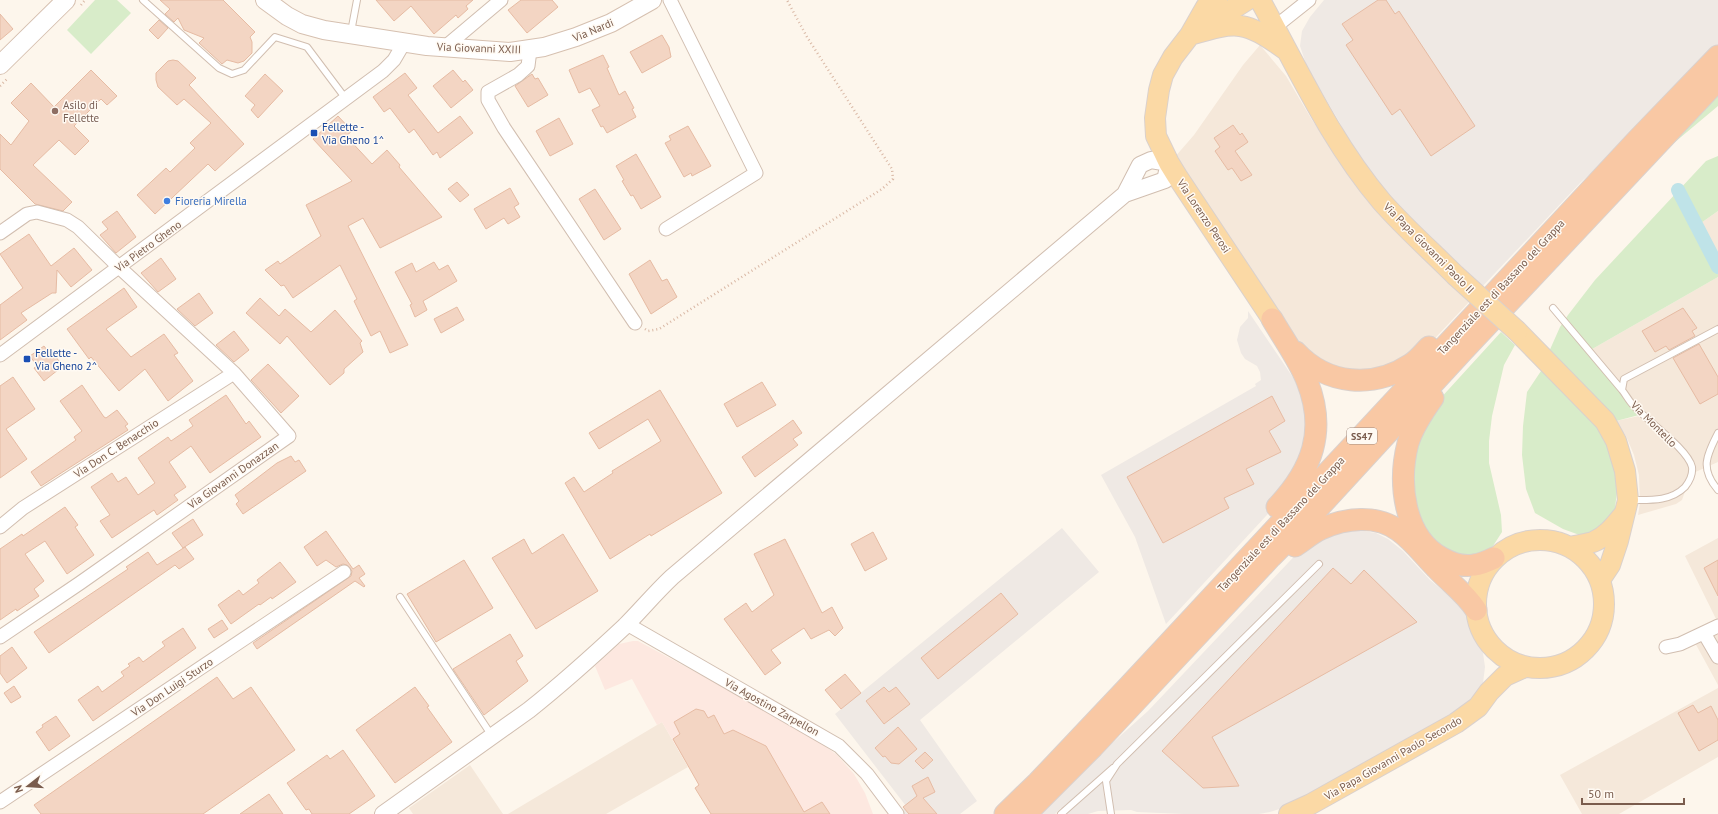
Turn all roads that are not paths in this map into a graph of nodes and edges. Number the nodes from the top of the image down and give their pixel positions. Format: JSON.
{"nodes":[{"id":1,"x":66,"y":0,"type":"edge"},
{"id":2,"x":143,"y":0,"type":"edge"},
{"id":3,"x":265,"y":0,"type":"edge"},
{"id":4,"x":357,"y":0,"type":"edge"},
{"id":5,"x":501,"y":0,"type":"edge"},
{"id":6,"x":652,"y":0,"type":"edge"},
{"id":7,"x":670,"y":0,"type":"edge"},
{"id":8,"x":1246,"y":0,"type":"edge"},
{"id":9,"x":1260,"y":0,"type":"edge"},
{"id":10,"x":1309,"y":0,"type":"edge"},
{"id":11,"x":1211,"y":2,"type":"edge"},
{"id":12,"x":1275,"y":27,"type":"junction"},
{"id":13,"x":350,"y":35,"type":"junction"},
{"id":14,"x":1190,"y":35,"type":"junction"},
{"id":15,"x":404,"y":43,"type":"junction"},
{"id":16,"x":444,"y":48,"type":"junction"},
{"id":17,"x":530,"y":50,"type":"junction"},
{"id":18,"x":1287,"y":51,"type":"junction"},
{"id":19,"x":1718,"y":56,"type":"edge"},
{"id":20,"x":0,"y":66,"type":"edge"},
{"id":21,"x":1718,"y":80,"type":"edge"},
{"id":22,"x":346,"y":99,"type":"junction"},
{"id":23,"x":1637,"y":140,"type":"junction"},
{"id":24,"x":1169,"y":163,"type":"junction"},
{"id":25,"x":1635,"y":168,"type":"junction"},
{"id":26,"x":1125,"y":194,"type":"junction"},
{"id":27,"x":666,"y":229,"type":"dead end"},
{"id":28,"x":0,"y":233,"type":"edge"},
{"id":29,"x":120,"y":268,"type":"junction"},
{"id":30,"x":1553,"y":308,"type":"dead end"},
{"id":31,"x":1272,"y":319,"type":"junction"},
{"id":32,"x":636,"y":323,"type":"road end"},
{"id":33,"x":1511,"y":323,"type":"junction"},
{"id":34,"x":1718,"y":329,"type":"edge"},
{"id":35,"x":0,"y":355,"type":"edge"},
{"id":36,"x":234,"y":373,"type":"junction"},
{"id":37,"x":1622,"y":390,"type":"junction"},
{"id":38,"x":1718,"y":433,"type":"edge"},
{"id":39,"x":1718,"y":490,"type":"edge"},
{"id":40,"x":1627,"y":506,"type":"junction"},
{"id":41,"x":0,"y":527,"type":"edge"},
{"id":42,"x":1570,"y":547,"type":"junction"},
{"id":43,"x":1494,"y":558,"type":"junction"},
{"id":44,"x":1319,"y":564,"type":"dead end"},
{"id":45,"x":344,"y":572,"type":"dead end"},
{"id":46,"x":1600,"y":580,"type":"junction"},
{"id":47,"x":400,"y":597,"type":"dead end"},
{"id":48,"x":1476,"y":610,"type":"junction"},
{"id":49,"x":627,"y":624,"type":"junction"},
{"id":50,"x":1718,"y":626,"type":"edge"},
{"id":51,"x":1704,"y":633,"type":"junction"},
{"id":52,"x":0,"y":637,"type":"edge"},
{"id":53,"x":1489,"y":644,"type":"junction"},
{"id":54,"x":1666,"y":647,"type":"dead end"},
{"id":55,"x":1718,"y":657,"type":"edge"},
{"id":56,"x":1525,"y":667,"type":"junction"},
{"id":57,"x":1127,"y":688,"type":"junction"},
{"id":58,"x":1488,"y":692,"type":"junction"},
{"id":59,"x":492,"y":736,"type":"junction"},
{"id":60,"x":1092,"y":747,"type":"junction"},
{"id":61,"x":1117,"y":764,"type":"junction"},
{"id":62,"x":0,"y":802,"type":"edge"},
{"id":63,"x":383,"y":814,"type":"edge"},
{"id":64,"x":897,"y":814,"type":"edge"},
{"id":65,"x":1005,"y":814,"type":"edge"},
{"id":66,"x":1026,"y":814,"type":"edge"},
{"id":67,"x":1061,"y":814,"type":"edge"},
{"id":68,"x":1111,"y":814,"type":"edge"},
{"id":69,"x":1289,"y":814,"type":"edge"}],
"edges":[{"from":1,"to":20,"type":"main road"},
{"from":2,"to":22,"type":"lane"},
{"from":3,"to":13,"type":"main road","name":"Via Giovanni XXIII"},
{"from":4,"to":13,"type":"lane"},
{"from":5,"to":16,"type":"street"},
{"from":6,"to":17,"type":"main road","name":"Via Nardi"},
{"from":7,"to":27,"type":"street"},
{"from":8,"to":14,"type":"main road"},
{"from":9,"to":12,"type":"main road","name":"Via Papa Giovanni Paolo II"},
{"from":10,"to":12,"type":"street"},
{"from":11,"to":14,"type":"main road"},
{"from":12,"to":18,"type":"main road","name":"Via Papa Giovanni Paolo II"},
{"from":13,"to":15,"type":"main road","name":"Via Giovanni XXIII"},
{"from":14,"to":18,"type":"main road"},
{"from":14,"to":24,"type":"main road"},
{"from":15,"to":16,"type":"main road","name":"Via Giovanni XXIII"},
{"from":15,"to":22,"type":"street","name":"Via Pietro Gheno"},
{"from":16,"to":17,"type":"main road","name":"Via Giovanni XXIII"},
{"from":17,"to":32,"type":"street","name":"Via Giovanni XXIII"},
{"from":18,"to":33,"type":"main road","name":"Via Papa Giovanni Paolo II","bridge":true},
{"from":19,"to":23,"type":"highway","name":"Tangenziale est di Bassano del Grappa","number":"SS47"},
{"from":21,"to":25,"type":"highway","name":"Tangenziale est di Bassano del Grappa","number":"SS47"},
{"from":22,"to":29,"type":"street","name":"Via Pietro Gheno"},
{"from":23,"to":31,"type":"highway","number":"SS47"},
{"from":23,"to":57,"type":"highway","name":"Tangenziale est di Bassano del Grappa","number":"SS47"},
{"from":24,"to":26,"type":"street","name":"Via Lorenzo Perosi"},
{"from":24,"to":26,"type":"street"},
{"from":24,"to":31,"type":"main road","name":"Via Lorenzo Perosi"},
{"from":25,"to":33,"type":"highway","number":"SS47"},
{"from":25,"to":60,"type":"highway","name":"Tangenziale est di Bassano del Grappa","number":"SS47"},
{"from":26,"to":49,"type":"street"},
{"from":28,"to":29,"type":"street","name":"Via Giovanni Donazzan"},
{"from":29,"to":35,"type":"street","name":"Via Pietro Gheno"},
{"from":29,"to":36,"type":"street","name":"Via Giovanni Donazzan"},
{"from":30,"to":37,"type":"lane"},
{"from":31,"to":57,"type":"highway"},
{"from":33,"to":40,"type":"main road","name":"Via Papa Giovanni Paolo II"},
{"from":33,"to":43,"type":"highway","number":"SS47"},
{"from":34,"to":37,"type":"lane","name":"Via Montello"},
{"from":36,"to":41,"type":"street","name":"Via Don C. Benacchio"},
{"from":36,"to":52,"type":"street","name":"Via Giovanni Donazzan"},
{"from":37,"to":40,"type":"lane","name":"Via Montello"},
{"from":38,"to":39,"type":"lane"},
{"from":40,"to":42,"type":"main road"},
{"from":40,"to":46,"type":"main road","name":"Via Papa Giovanni Paolo II"},
{"from":42,"to":43,"type":"main road","name":"Via Papa Giovanni Paolo Secondo"},
{"from":42,"to":46,"type":"main road","name":"Via Papa Giovanni Paolo Secondo"},
{"from":43,"to":48,"type":"main road","name":"Via Papa Giovanni Paolo Secondo"},
{"from":44,"to":61,"type":"lane"},
{"from":45,"to":62,"type":"street","name":"Via Don Luigi Sturzo"},
{"from":46,"to":56,"type":"main road","name":"Via Papa Giovanni Paolo Secondo"},
{"from":47,"to":59,"type":"lane"},
{"from":48,"to":53,"type":"main road","name":"Via Papa Giovanni Paolo Secondo"},
{"from":48,"to":60,"type":"highway"},
{"from":49,"to":59,"type":"street"},
{"from":49,"to":64,"type":"street","name":"Via Agostino Zarpellon"},
{"from":50,"to":51,"type":"street"},
{"from":51,"to":54,"type":"street"},
{"from":51,"to":55,"type":"street"},
{"from":53,"to":56,"type":"main road","name":"Via Papa Giovanni Paolo Secondo"},
{"from":53,"to":58,"type":"main road","name":"Via Papa Giovanni Paolo Secondo"},
{"from":56,"to":58,"type":"main road","name":"Via Papa Giovanni Paolo Secondo"},
{"from":57,"to":65,"type":"highway","name":"Tangenziale est di Bassano del Grappa","number":"SS47"},
{"from":58,"to":69,"type":"main road","name":"Via Papa Giovanni Paolo Secondo"},
{"from":59,"to":63,"type":"street"},
{"from":60,"to":66,"type":"highway","name":"Tangenziale est di Bassano del Grappa","number":"SS47"},
{"from":61,"to":67,"type":"lane"},
{"from":61,"to":68,"type":"lane"}]}
